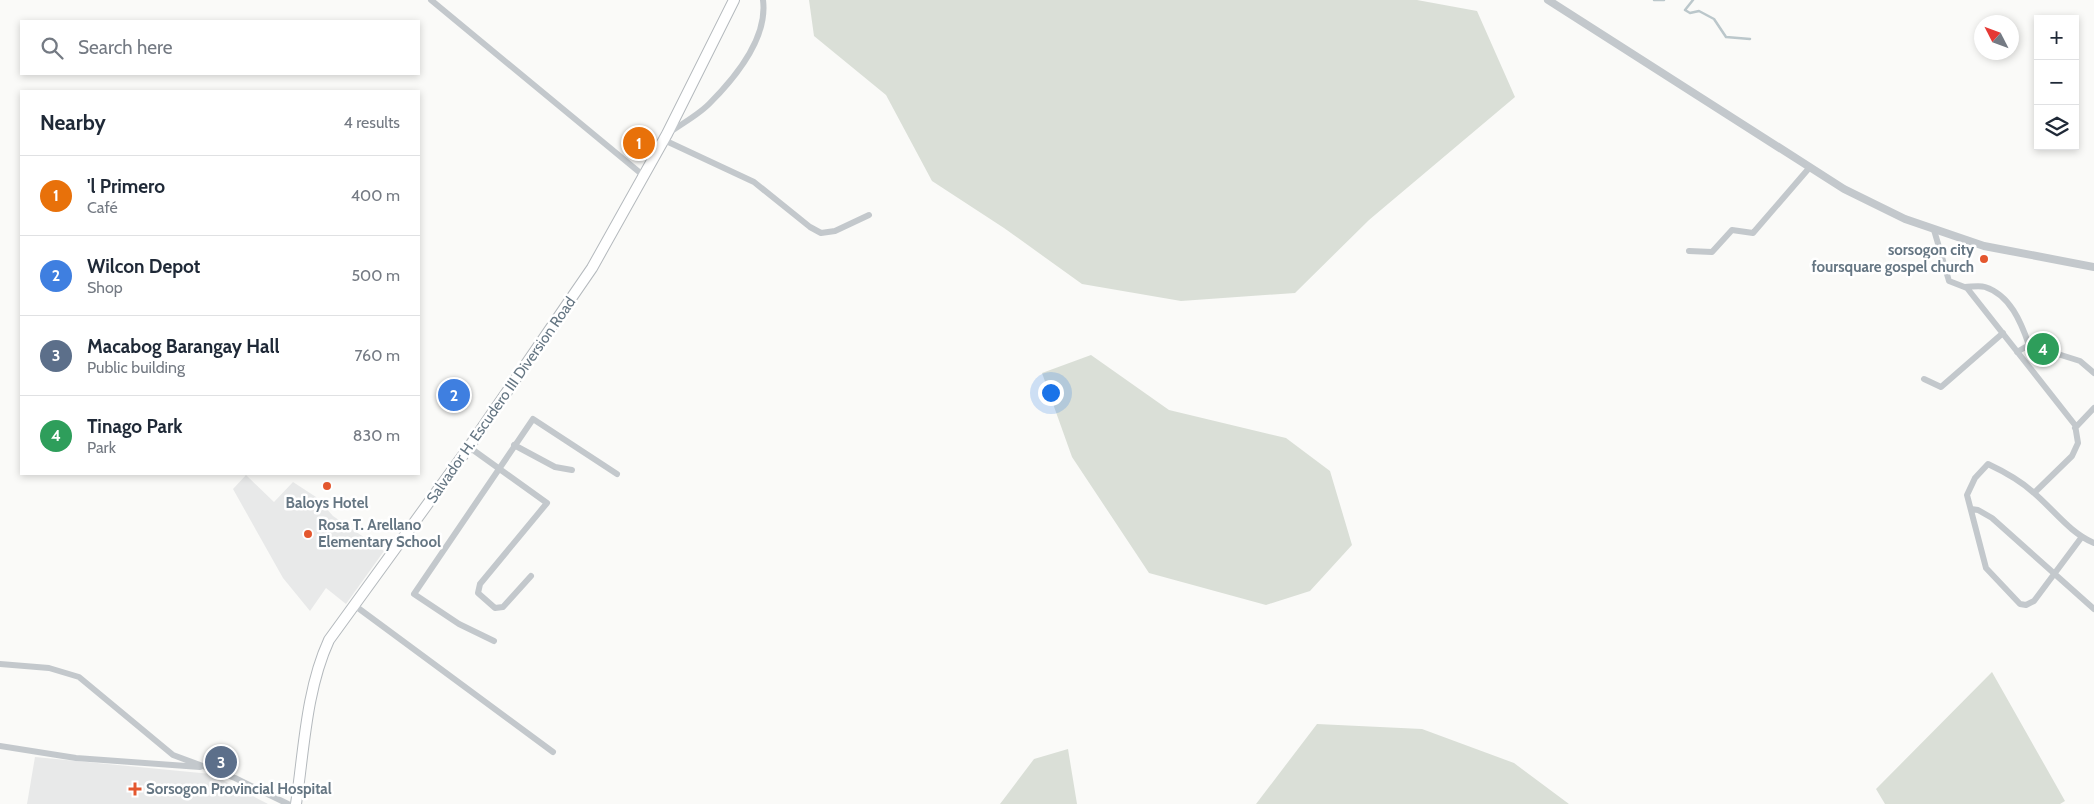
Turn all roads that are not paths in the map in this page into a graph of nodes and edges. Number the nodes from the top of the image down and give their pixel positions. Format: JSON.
{"nodes":[{"id":1,"x":431,"y":0,"type":"edge"},
{"id":2,"x":734,"y":0,"type":"edge"},
{"id":3,"x":763,"y":0,"type":"edge"},
{"id":4,"x":1548,"y":0,"type":"edge"},
{"id":5,"x":666,"y":137,"type":"junction"},
{"id":6,"x":1810,"y":167,"type":"junction"},
{"id":7,"x":644,"y":176,"type":"junction"},
{"id":8,"x":869,"y":215,"type":"dead end"},
{"id":9,"x":1934,"y":230,"type":"junction"},
{"id":10,"x":1689,"y":251,"type":"dead end"},
{"id":11,"x":2094,"y":267,"type":"edge"},
{"id":12,"x":1965,"y":287,"type":"junction"},
{"id":13,"x":2003,"y":333,"type":"junction"},
{"id":14,"x":2029,"y":345,"type":"junction"},
{"id":15,"x":2018,"y":352,"type":"junction"},
{"id":16,"x":2094,"y":373,"type":"edge"},
{"id":17,"x":1924,"y":379,"type":"dead end"},
{"id":18,"x":2094,"y":408,"type":"edge"},
{"id":19,"x":2076,"y":428,"type":"junction"},
{"id":20,"x":514,"y":445,"type":"junction"},
{"id":21,"x":469,"y":447,"type":"junction"},
{"id":22,"x":498,"y":468,"type":"junction"},
{"id":23,"x":572,"y":470,"type":"dead end"},
{"id":24,"x":616,"y":474,"type":"dead end"},
{"id":25,"x":2034,"y":493,"type":"junction"},
{"id":26,"x":1971,"y":509,"type":"junction"},
{"id":27,"x":2081,"y":538,"type":"junction"},
{"id":28,"x":2094,"y":543,"type":"edge"},
{"id":29,"x":2054,"y":575,"type":"junction"},
{"id":30,"x":531,"y":576,"type":"dead end"},
{"id":31,"x":354,"y":605,"type":"junction"},
{"id":32,"x":2094,"y":609,"type":"edge"},
{"id":33,"x":494,"y":641,"type":"dead end"},
{"id":34,"x":0,"y":664,"type":"edge"},
{"id":35,"x":0,"y":746,"type":"edge"},
{"id":36,"x":554,"y":752,"type":"dead end"},
{"id":37,"x":208,"y":768,"type":"junction"},
{"id":38,"x":288,"y":804,"type":"edge"},
{"id":39,"x":296,"y":804,"type":"edge"}],
"edges":[{"from":1,"to":7,"type":"street"},
{"from":2,"to":5,"type":"highway","name":"Salvador H. Escudero III Diversion Road"},
{"from":3,"to":5,"type":"street"},
{"from":4,"to":6,"type":"street"},
{"from":5,"to":7,"type":"highway","name":"Salvador H. Escudero III Diversion Road"},
{"from":5,"to":8,"type":"street"},
{"from":6,"to":9,"type":"street"},
{"from":6,"to":10,"type":"street"},
{"from":7,"to":21,"type":"highway","name":"Salvador H. Escudero III Diversion Road"},
{"from":9,"to":11,"type":"street"},
{"from":9,"to":12,"type":"street"},
{"from":12,"to":13,"type":"street"},
{"from":12,"to":14,"type":"street"},
{"from":13,"to":15,"type":"street"},
{"from":13,"to":17,"type":"street"},
{"from":14,"to":15,"type":"street"},
{"from":14,"to":16,"type":"street"},
{"from":15,"to":19,"type":"street"},
{"from":18,"to":19,"type":"street"},
{"from":19,"to":25,"type":"street"},
{"from":20,"to":22,"type":"street"},
{"from":20,"to":23,"type":"street"},
{"from":20,"to":24,"type":"street"},
{"from":21,"to":22,"type":"street"},
{"from":21,"to":31,"type":"highway","name":"Salvador H. Escudero III Diversion Road"},
{"from":22,"to":30,"type":"street"},
{"from":22,"to":33,"type":"street"},
{"from":25,"to":26,"type":"street"},
{"from":25,"to":27,"type":"street"},
{"from":26,"to":29,"type":"street"},
{"from":26,"to":29,"type":"street"},
{"from":27,"to":28,"type":"street"},
{"from":27,"to":29,"type":"street"},
{"from":29,"to":32,"type":"street"},
{"from":31,"to":36,"type":"street"},
{"from":31,"to":39,"type":"highway","name":"Salvador H. Escudero III Diversion Road"},
{"from":34,"to":37,"type":"street"},
{"from":35,"to":37,"type":"street"},
{"from":37,"to":38,"type":"street"}]}
